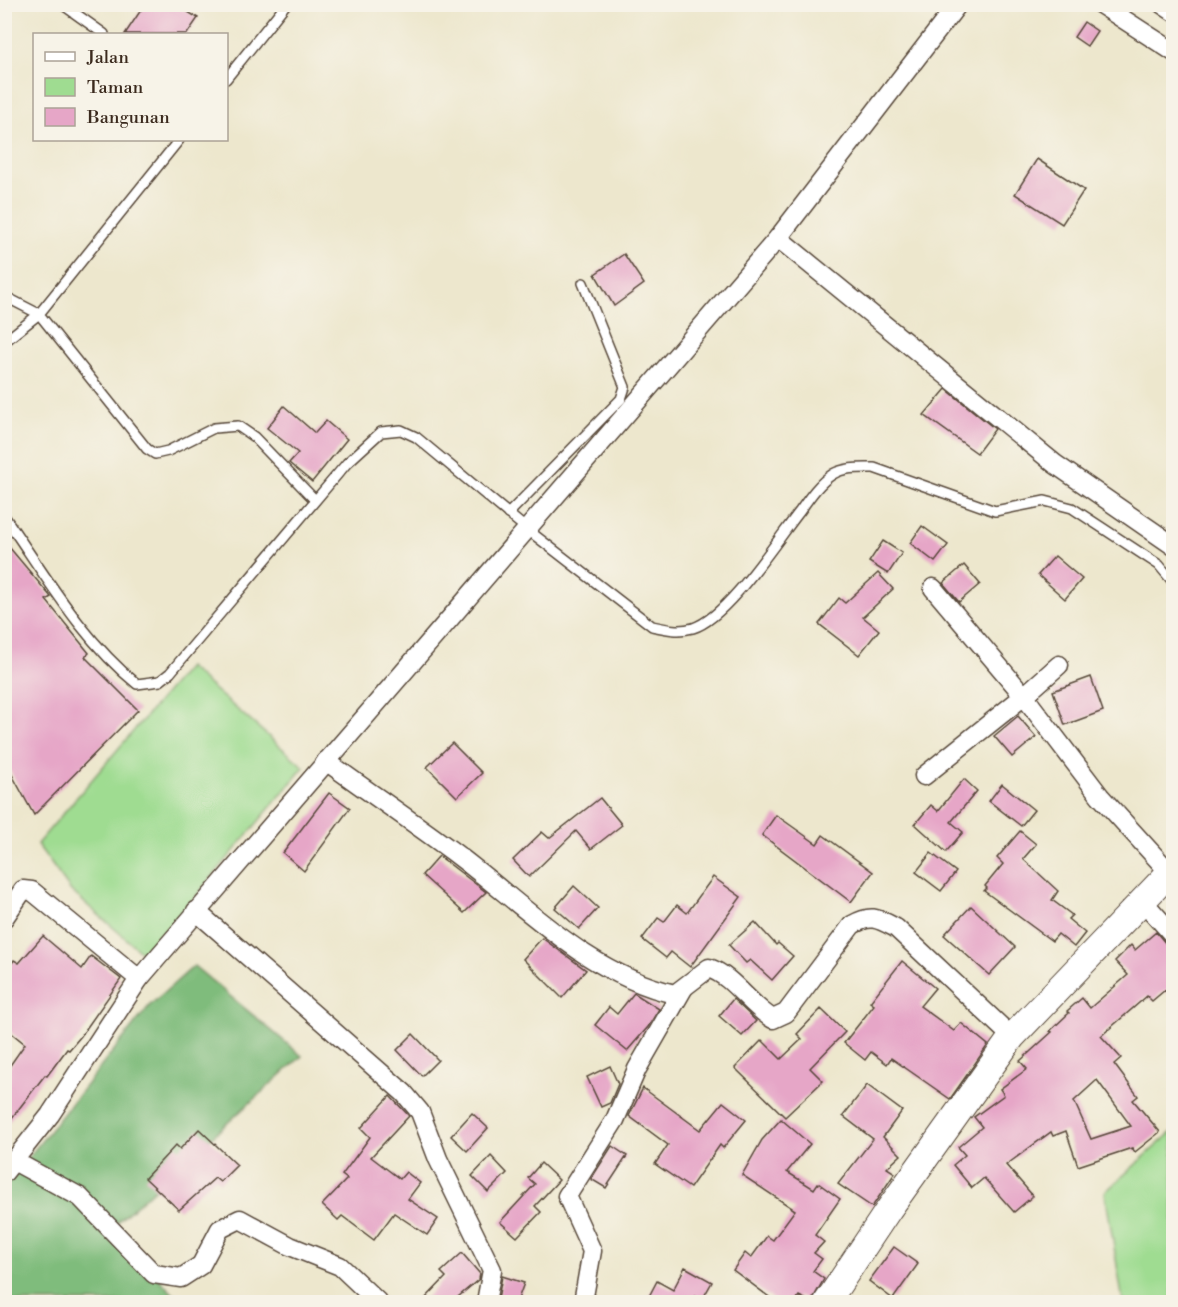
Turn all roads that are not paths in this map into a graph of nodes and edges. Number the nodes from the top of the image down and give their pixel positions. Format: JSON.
{"nodes":[{"id":1,"x":62,"y":4,"type":"edge"},
{"id":2,"x":286,"y":4,"type":"edge"},
{"id":3,"x":958,"y":4,"type":"edge"},
{"id":4,"x":1100,"y":4,"type":"edge"},
{"id":5,"x":1162,"y":4,"type":"edge"},
{"id":6,"x":1173,"y":12,"type":"edge"},
{"id":7,"x":103,"y":33,"type":"edge"},
{"id":8,"x":1173,"y":52,"type":"edge"},
{"id":9,"x":228,"y":76,"type":"edge"},
{"id":10,"x":177,"y":141,"type":"edge"},
{"id":11,"x":778,"y":238,"type":"junction"},
{"id":12,"x":583,"y":283,"type":"dead end"},
{"id":13,"x":4,"y":296,"type":"edge"},
{"id":14,"x":39,"y":314,"type":"junction"},
{"id":15,"x":4,"y":342,"type":"edge"},
{"id":16,"x":315,"y":500,"type":"junction"},
{"id":17,"x":508,"y":513,"type":"junction"},
{"id":18,"x":4,"y":516,"type":"edge"},
{"id":19,"x":528,"y":530,"type":"junction"},
{"id":20,"x":1173,"y":546,"type":"edge"},
{"id":21,"x":1173,"y":583,"type":"edge"},
{"id":22,"x":933,"y":588,"type":"dead end"},
{"id":23,"x":1059,"y":665,"type":"dead end"},
{"id":24,"x":1024,"y":696,"type":"junction"},
{"id":25,"x":326,"y":760,"type":"junction"},
{"id":26,"x":924,"y":776,"type":"dead end"},
{"id":27,"x":1171,"y":870,"type":"edge"},
{"id":28,"x":1142,"y":900,"type":"junction"},
{"id":29,"x":196,"y":912,"type":"junction"},
{"id":30,"x":4,"y":918,"type":"edge"},
{"id":31,"x":1173,"y":936,"type":"edge"},
{"id":32,"x":139,"y":979,"type":"junction"},
{"id":33,"x":683,"y":989,"type":"junction"},
{"id":34,"x":1012,"y":1037,"type":"junction"},
{"id":35,"x":9,"y":1167,"type":"edge"},
{"id":36,"x":378,"y":1302,"type":"edge"},
{"id":37,"x":486,"y":1302,"type":"edge"},
{"id":38,"x":583,"y":1302,"type":"edge"},
{"id":39,"x":827,"y":1302,"type":"edge"}],
"edges":[{"from":1,"to":7,"type":"lane"},
{"from":2,"to":9,"type":"lane"},
{"from":3,"to":11,"type":"street"},
{"from":4,"to":8,"type":"street"},
{"from":5,"to":6,"type":"street"},
{"from":10,"to":14,"type":"lane"},
{"from":11,"to":19,"type":"street"},
{"from":11,"to":20,"type":"street"},
{"from":12,"to":17,"type":"lane"},
{"from":13,"to":14,"type":"lane"},
{"from":14,"to":15,"type":"lane"},
{"from":14,"to":16,"type":"lane"},
{"from":16,"to":17,"type":"lane"},
{"from":16,"to":18,"type":"lane"},
{"from":17,"to":19,"type":"lane"},
{"from":19,"to":21,"type":"lane"},
{"from":19,"to":25,"type":"street"},
{"from":22,"to":24,"type":"street"},
{"from":23,"to":24,"type":"street"},
{"from":24,"to":26,"type":"street"},
{"from":24,"to":27,"type":"street"},
{"from":25,"to":29,"type":"street"},
{"from":25,"to":33,"type":"street"},
{"from":27,"to":28,"type":"main road"},
{"from":28,"to":31,"type":"street"},
{"from":28,"to":34,"type":"main road"},
{"from":29,"to":32,"type":"street"},
{"from":29,"to":37,"type":"street"},
{"from":30,"to":32,"type":"street"},
{"from":32,"to":35,"type":"street"},
{"from":33,"to":34,"type":"street"},
{"from":33,"to":38,"type":"street"},
{"from":34,"to":39,"type":"main road"},
{"from":35,"to":36,"type":"street"}]}
